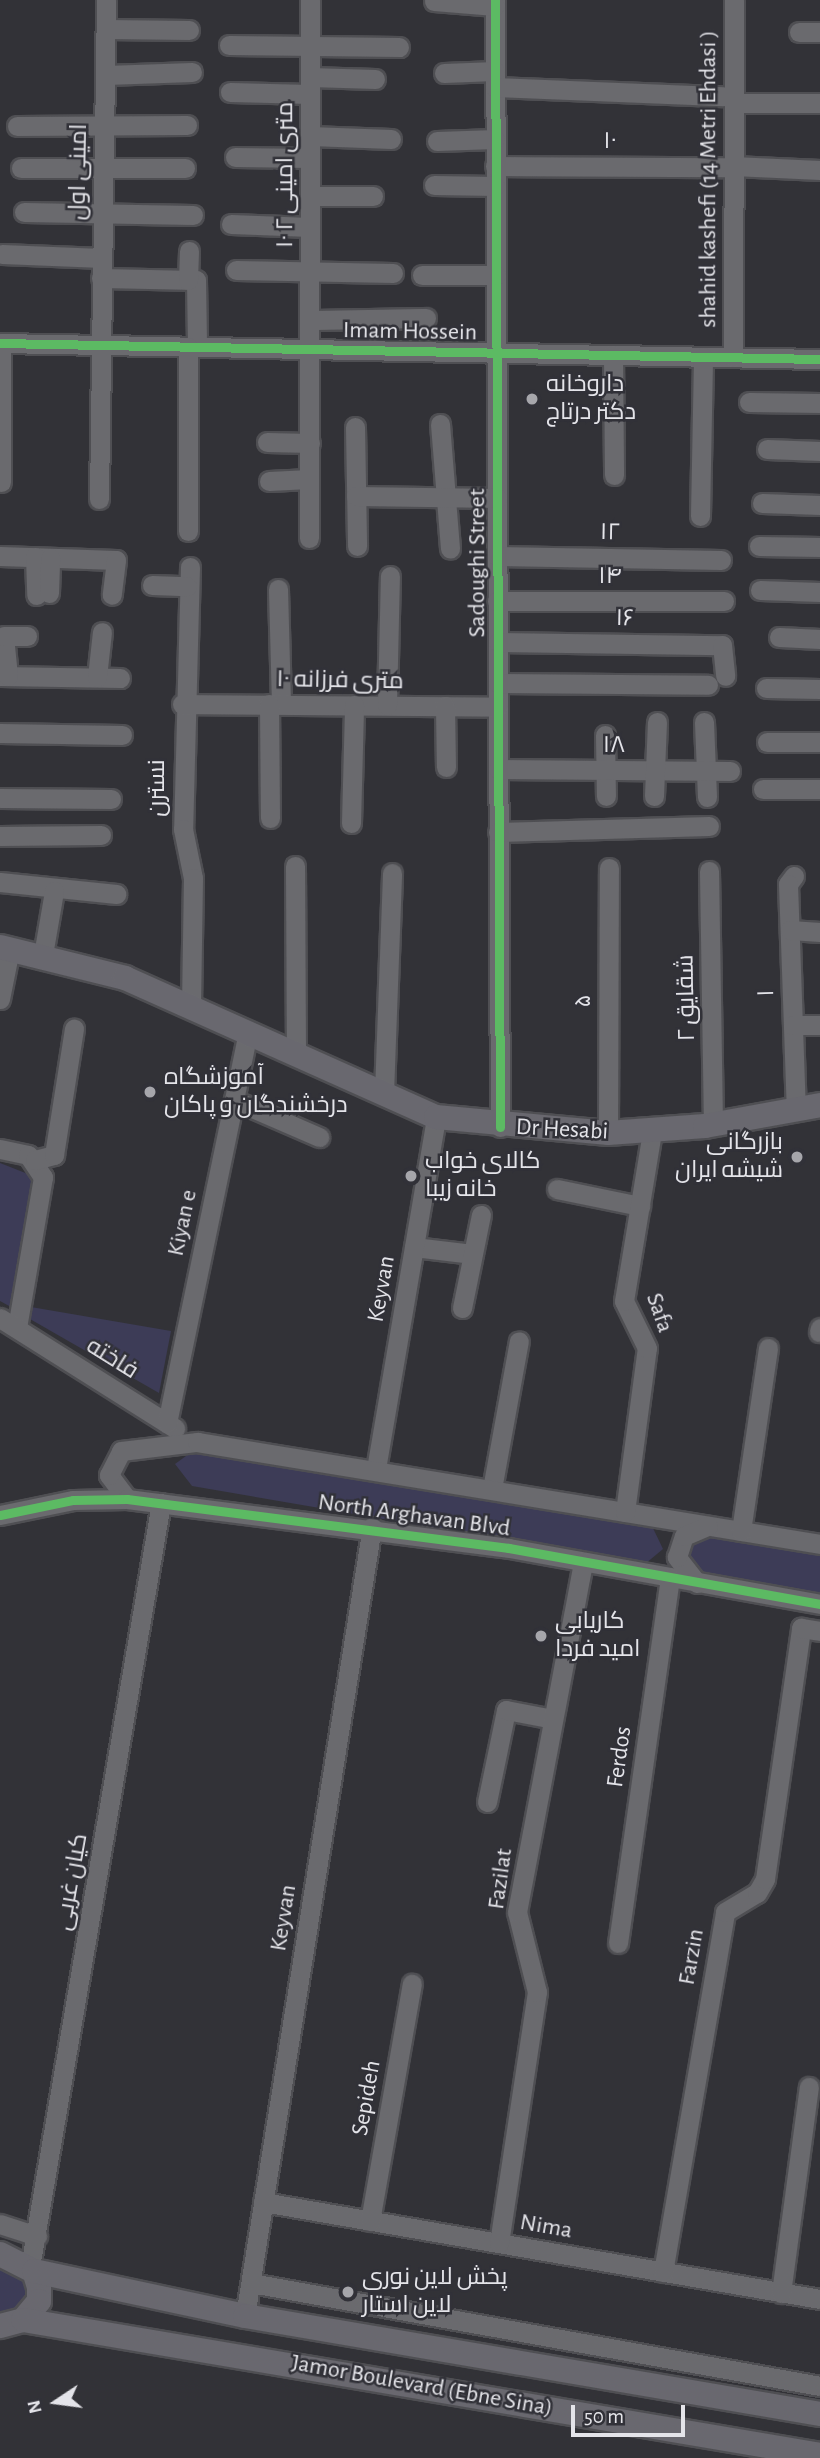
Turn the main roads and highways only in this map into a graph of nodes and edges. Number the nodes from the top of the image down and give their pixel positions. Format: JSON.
{"nodes":[{"id":1,"x":5,"y":948,"type":"edge"},
{"id":2,"x":820,"y":1105,"type":"edge"},
{"id":3,"x":0,"y":2254,"type":"edge"},
{"id":4,"x":32,"y":2269,"type":"junction"},
{"id":5,"x":11,"y":2323,"type":"edge"},
{"id":6,"x":820,"y":2414,"type":"edge"},
{"id":7,"x":820,"y":2455,"type":"edge"}],
"edges":[{"from":1,"to":2,"type":"main road","name":"Dr Hesabi"},
{"from":3,"to":4,"type":"main road","name":"Jamor Boulevard (Ebne Sina)"},
{"from":4,"to":5,"type":"main road"},
{"from":4,"to":6,"type":"main road","name":"Jamor Boulevard (Ebne Sina)"},
{"from":5,"to":7,"type":"main road","name":"Jamor Boulevard (Ebne Sina)"}]}
